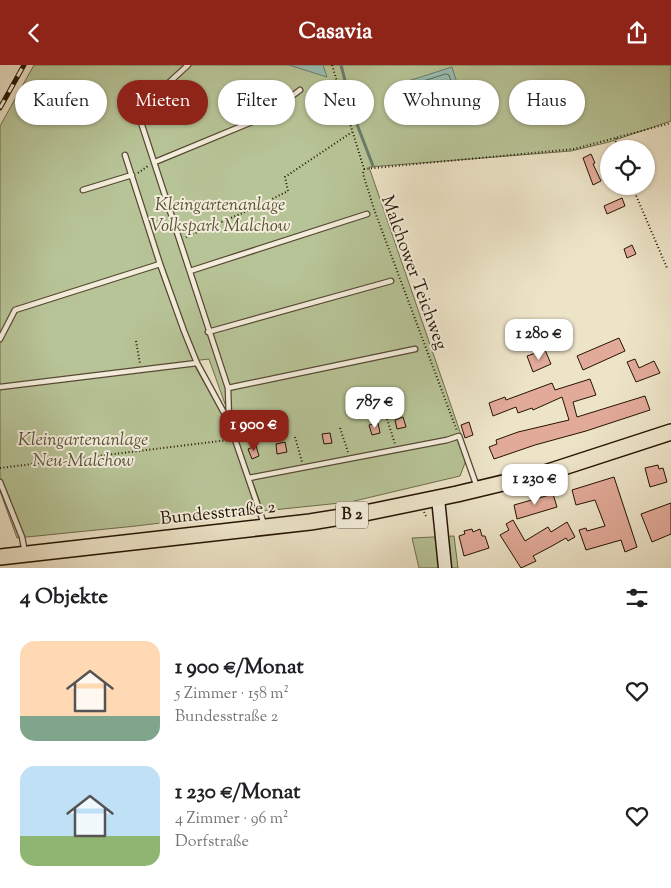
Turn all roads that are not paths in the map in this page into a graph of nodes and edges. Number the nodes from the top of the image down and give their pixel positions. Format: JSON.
{"nodes":[{"id":1,"x":188,"y":65,"type":"edge"},
{"id":2,"x":172,"y":80,"type":"edge"},
{"id":3,"x":300,"y":90,"type":"dead end"},
{"id":4,"x":142,"y":125,"type":"edge"},
{"id":5,"x":125,"y":155,"type":"dead end"},
{"id":6,"x":155,"y":162,"type":"junction"},
{"id":7,"x":132,"y":175,"type":"junction"},
{"id":8,"x":83,"y":190,"type":"dead end"},
{"id":9,"x":367,"y":215,"type":"dead end"},
{"id":10,"x":160,"y":264,"type":"junction"},
{"id":11,"x":190,"y":271,"type":"junction"},
{"id":12,"x":391,"y":281,"type":"dead end"},
{"id":13,"x":208,"y":331,"type":"junction"},
{"id":14,"x":0,"y":339,"type":"edge"},
{"id":15,"x":415,"y":349,"type":"dead end"},
{"id":16,"x":197,"y":363,"type":"junction"},
{"id":17,"x":0,"y":387,"type":"edge"},
{"id":18,"x":228,"y":388,"type":"junction"},
{"id":19,"x":229,"y":422,"type":"junction"},
{"id":20,"x":671,"y":432,"type":"edge"},
{"id":21,"x":249,"y":478,"type":"junction"},
{"id":22,"x":0,"y":482,"type":"edge"},
{"id":23,"x":478,"y":489,"type":"junction"},
{"id":24,"x":438,"y":498,"type":"junction"},
{"id":25,"x":265,"y":527,"type":"junction"},
{"id":26,"x":25,"y":554,"type":"junction"},
{"id":27,"x":0,"y":557,"type":"edge"},
{"id":28,"x":445,"y":568,"type":"edge"}],
"edges":[{"from":1,"to":2,"type":"lane"},
{"from":3,"to":6,"type":"lane"},
{"from":4,"to":6,"type":"lane"},
{"from":5,"to":7,"type":"lane"},
{"from":6,"to":11,"type":"lane"},
{"from":7,"to":8,"type":"lane"},
{"from":7,"to":10,"type":"lane"},
{"from":9,"to":11,"type":"lane"},
{"from":10,"to":14,"type":"lane"},
{"from":10,"to":16,"type":"lane"},
{"from":11,"to":13,"type":"lane"},
{"from":12,"to":13,"type":"lane"},
{"from":13,"to":18,"type":"lane"},
{"from":15,"to":18,"type":"lane"},
{"from":16,"to":17,"type":"lane"},
{"from":16,"to":19,"type":"lane"},
{"from":18,"to":19,"type":"lane"},
{"from":19,"to":21,"type":"lane"},
{"from":20,"to":23,"type":"main road","number":"B 2"},
{"from":21,"to":23,"type":"lane"},
{"from":21,"to":25,"type":"lane"},
{"from":22,"to":26,"type":"lane"},
{"from":23,"to":24,"type":"main road","number":"B 2"},
{"from":24,"to":25,"type":"main road","name":"Bundesstraße 2","number":"B 2"},
{"from":24,"to":28,"type":"main road"},
{"from":25,"to":26,"type":"main road","name":"Bundesstraße 2","number":"B 2"},
{"from":26,"to":27,"type":"main road","name":"Bundesstraße 2","number":"B 2"}]}
